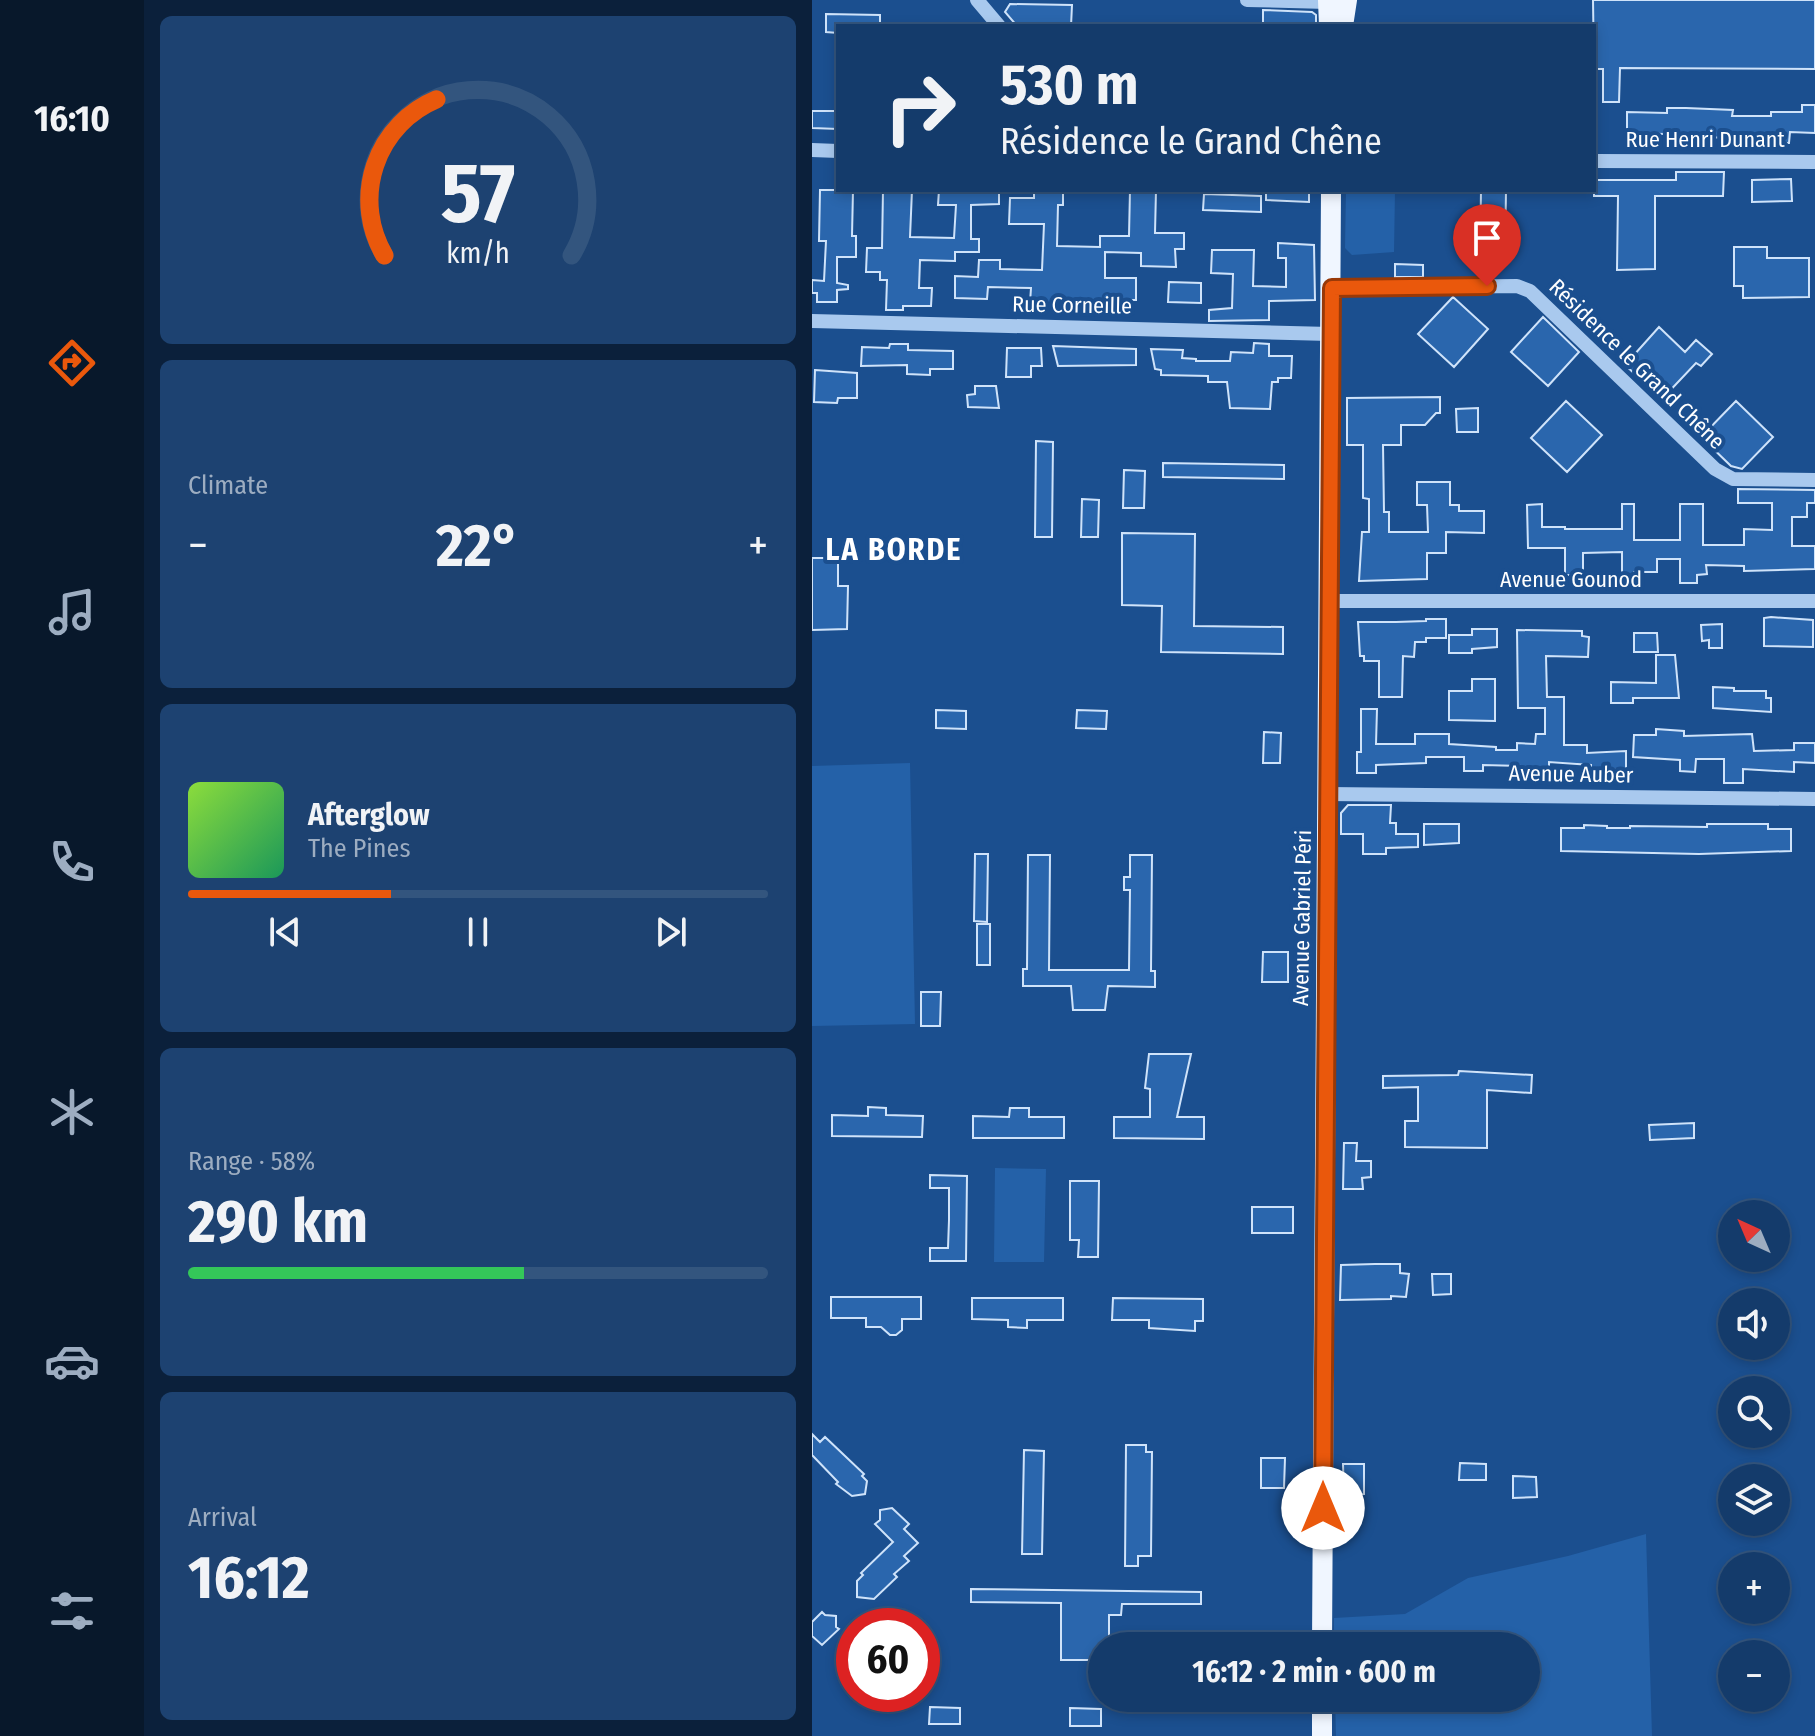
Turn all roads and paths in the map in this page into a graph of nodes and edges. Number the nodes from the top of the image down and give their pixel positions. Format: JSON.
{"nodes":[{"id":1,"x":977,"y":0,"type":"edge"},
{"id":2,"x":1247,"y":0,"type":"edge"},
{"id":3,"x":1334,"y":1,"type":"edge"},
{"id":4,"x":997,"y":24,"type":"edge"},
{"id":5,"x":1329,"y":24,"type":"edge"},
{"id":6,"x":1342,"y":24,"type":"edge"},
{"id":7,"x":812,"y":150,"type":"edge"},
{"id":8,"x":836,"y":151,"type":"edge"},
{"id":9,"x":1596,"y":161,"type":"edge"},
{"id":10,"x":1815,"y":162,"type":"edge"},
{"id":11,"x":1331,"y":192,"type":"edge"},
{"id":12,"x":1332,"y":288,"type":"junction"},
{"id":13,"x":812,"y":321,"type":"edge"},
{"id":14,"x":1330,"y":334,"type":"junction"},
{"id":15,"x":1815,"y":480,"type":"edge"},
{"id":16,"x":1328,"y":601,"type":"junction"},
{"id":17,"x":1815,"y":601,"type":"edge"},
{"id":18,"x":1327,"y":794,"type":"junction"},
{"id":19,"x":1815,"y":799,"type":"edge"},
{"id":20,"x":1322,"y":1632,"type":"edge"},
{"id":21,"x":1322,"y":1712,"type":"edge"},
{"id":22,"x":1322,"y":1736,"type":"edge"}],
"edges":[{"from":1,"to":4,"type":"street"},
{"from":2,"to":3,"type":"street"},
{"from":3,"to":5,"type":"main road"},
{"from":3,"to":6,"type":"main road"},
{"from":7,"to":8,"type":"street"},
{"from":9,"to":10,"type":"street","name":"Rue Henri Dunant"},
{"from":11,"to":12,"type":"main road","name":"Avenue Gabriel Péri"},
{"from":12,"to":14,"type":"main road","name":"Avenue Gabriel Péri"},
{"from":12,"to":15,"type":"street","name":"Résidence le Grand Chêne"},
{"from":13,"to":14,"type":"street","name":"Rue Corneille"},
{"from":14,"to":16,"type":"main road","name":"Avenue Gabriel Péri"},
{"from":16,"to":17,"type":"street","name":"Avenue Gounod"},
{"from":16,"to":18,"type":"main road","name":"Avenue Gabriel Péri"},
{"from":18,"to":19,"type":"street","name":"Avenue Auber"},
{"from":18,"to":20,"type":"main road","name":"Avenue Gabriel Péri"},
{"from":21,"to":22,"type":"main road"}]}
